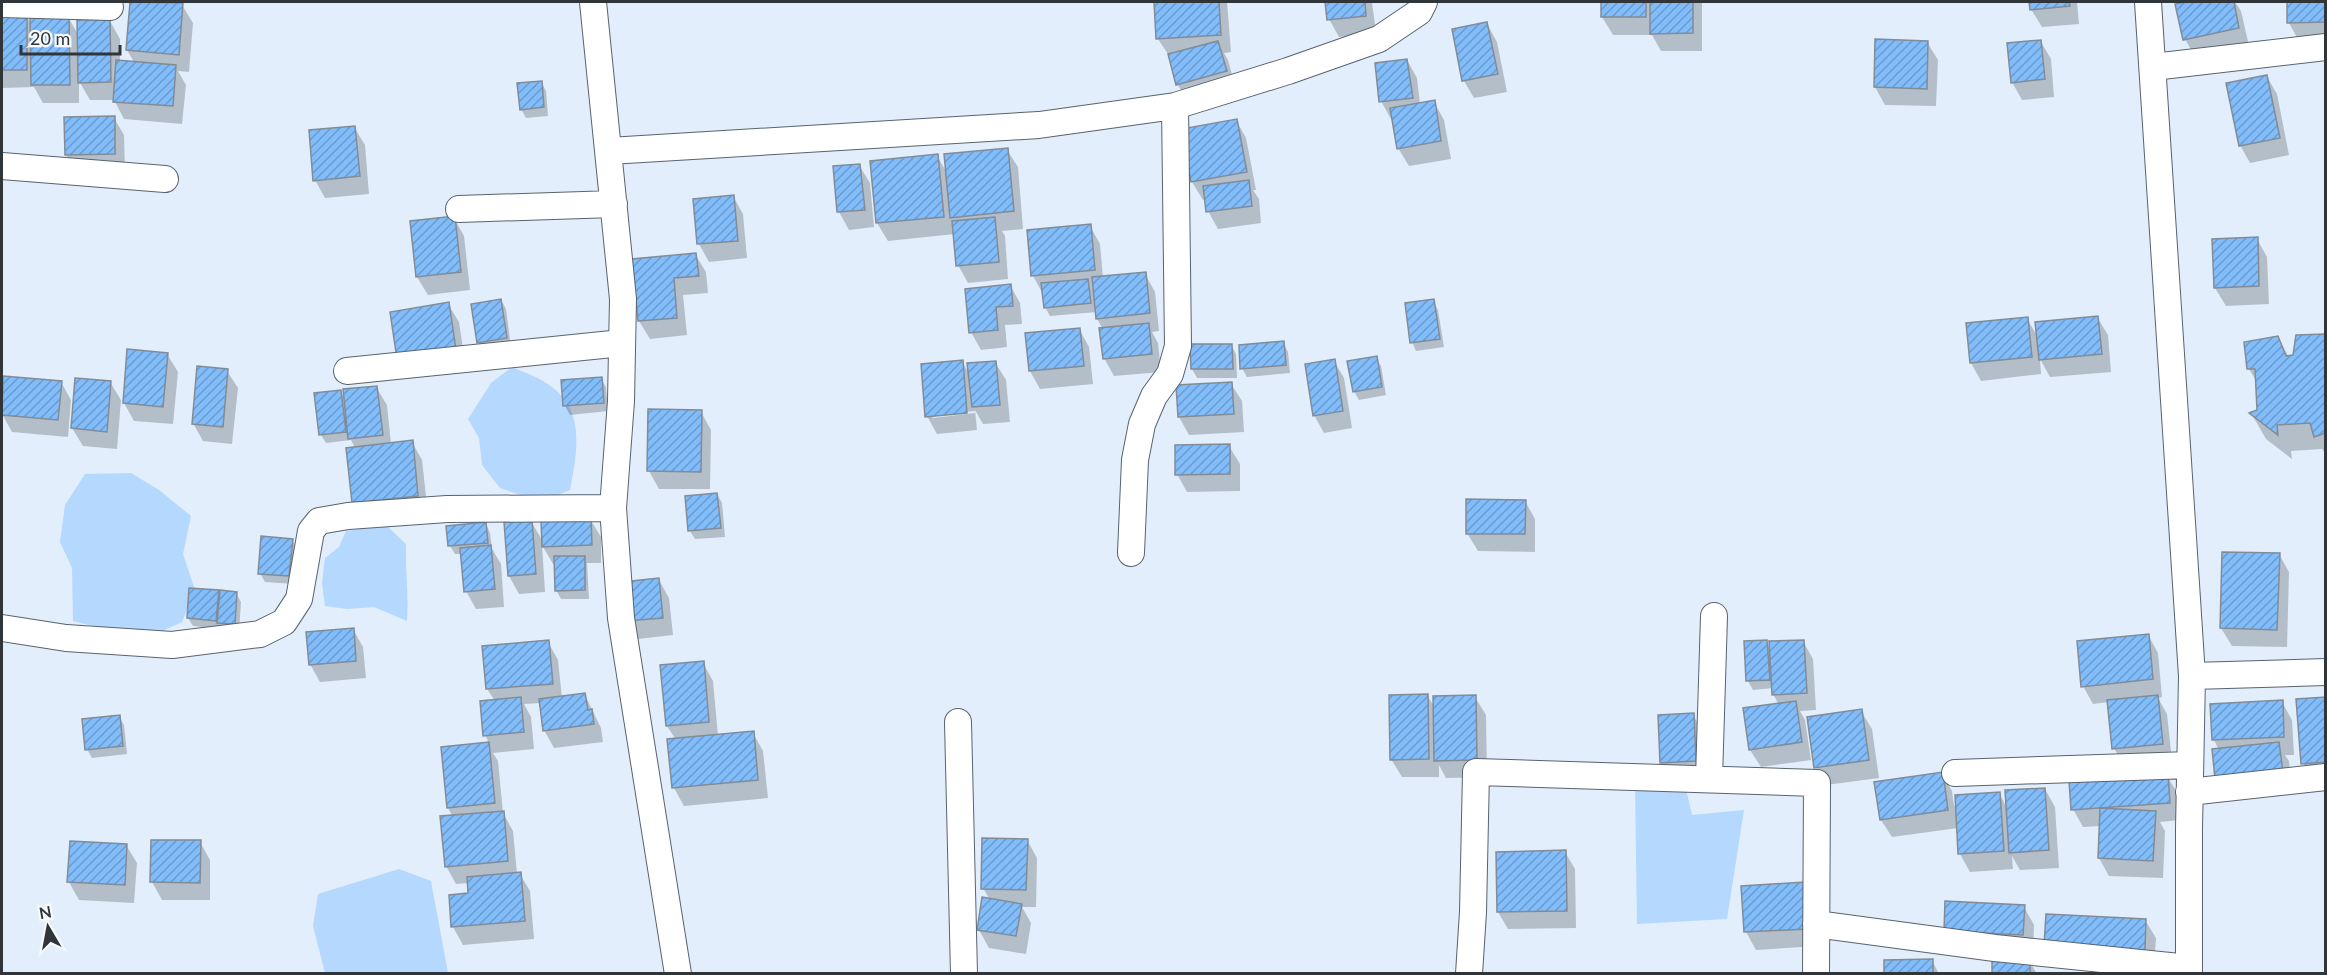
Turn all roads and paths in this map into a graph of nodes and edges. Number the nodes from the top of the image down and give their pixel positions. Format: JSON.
{"nodes":[{"id":1,"x":593,"y":2,"type":"edge"},
{"id":2,"x":1424,"y":2,"type":"edge"},
{"id":3,"x":2148,"y":2,"type":"edge"},
{"id":4,"x":2,"y":4,"type":"edge"},
{"id":5,"x":110,"y":7,"type":"dead end"},
{"id":6,"x":2325,"y":47,"type":"edge"},
{"id":7,"x":2153,"y":67,"type":"junction"},
{"id":8,"x":1175,"y":106,"type":"junction"},
{"id":9,"x":609,"y":151,"type":"junction"},
{"id":10,"x":2,"y":166,"type":"edge"},
{"id":11,"x":165,"y":179,"type":"dead end"},
{"id":12,"x":614,"y":204,"type":"junction"},
{"id":13,"x":459,"y":209,"type":"dead end"},
{"id":14,"x":622,"y":344,"type":"junction"},
{"id":15,"x":347,"y":371,"type":"dead end"},
{"id":16,"x":613,"y":508,"type":"junction"},
{"id":17,"x":1131,"y":553,"type":"dead end"},
{"id":18,"x":1714,"y":616,"type":"dead end"},
{"id":19,"x":2,"y":628,"type":"edge"},
{"id":20,"x":2325,"y":672,"type":"edge"},
{"id":21,"x":2192,"y":676,"type":"junction"},
{"id":22,"x":958,"y":722,"type":"dead end"},
{"id":23,"x":2190,"y":765,"type":"junction"},
{"id":24,"x":1955,"y":773,"type":"dead end"},
{"id":25,"x":2325,"y":777,"type":"edge"},
{"id":26,"x":1709,"y":779,"type":"junction"},
{"id":27,"x":2189,"y":792,"type":"junction"},
{"id":28,"x":1816,"y":924,"type":"junction"},
{"id":29,"x":2189,"y":971,"type":"edge"},
{"id":30,"x":678,"y":974,"type":"edge"},
{"id":31,"x":964,"y":974,"type":"edge"},
{"id":32,"x":1469,"y":974,"type":"edge"},
{"id":33,"x":1816,"y":974,"type":"edge"}],
"edges":[{"from":1,"to":9,"type":"street"},
{"from":2,"to":8,"type":"street"},
{"from":3,"to":7,"type":"street"},
{"from":4,"to":5,"type":"street"},
{"from":6,"to":7,"type":"street"},
{"from":7,"to":21,"type":"street"},
{"from":8,"to":9,"type":"street"},
{"from":8,"to":17,"type":"street"},
{"from":9,"to":12,"type":"street"},
{"from":10,"to":11,"type":"street"},
{"from":12,"to":13,"type":"street"},
{"from":12,"to":14,"type":"street"},
{"from":14,"to":15,"type":"street"},
{"from":14,"to":16,"type":"street"},
{"from":16,"to":19,"type":"street"},
{"from":16,"to":30,"type":"street"},
{"from":18,"to":26,"type":"street"},
{"from":20,"to":21,"type":"street"},
{"from":21,"to":23,"type":"street"},
{"from":22,"to":31,"type":"street"},
{"from":23,"to":24,"type":"street"},
{"from":23,"to":27,"type":"street"},
{"from":25,"to":27,"type":"street"},
{"from":26,"to":28,"type":"street"},
{"from":26,"to":32,"type":"street"},
{"from":27,"to":29,"type":"street"},
{"from":28,"to":29,"type":"street"},
{"from":28,"to":33,"type":"street"}]}
